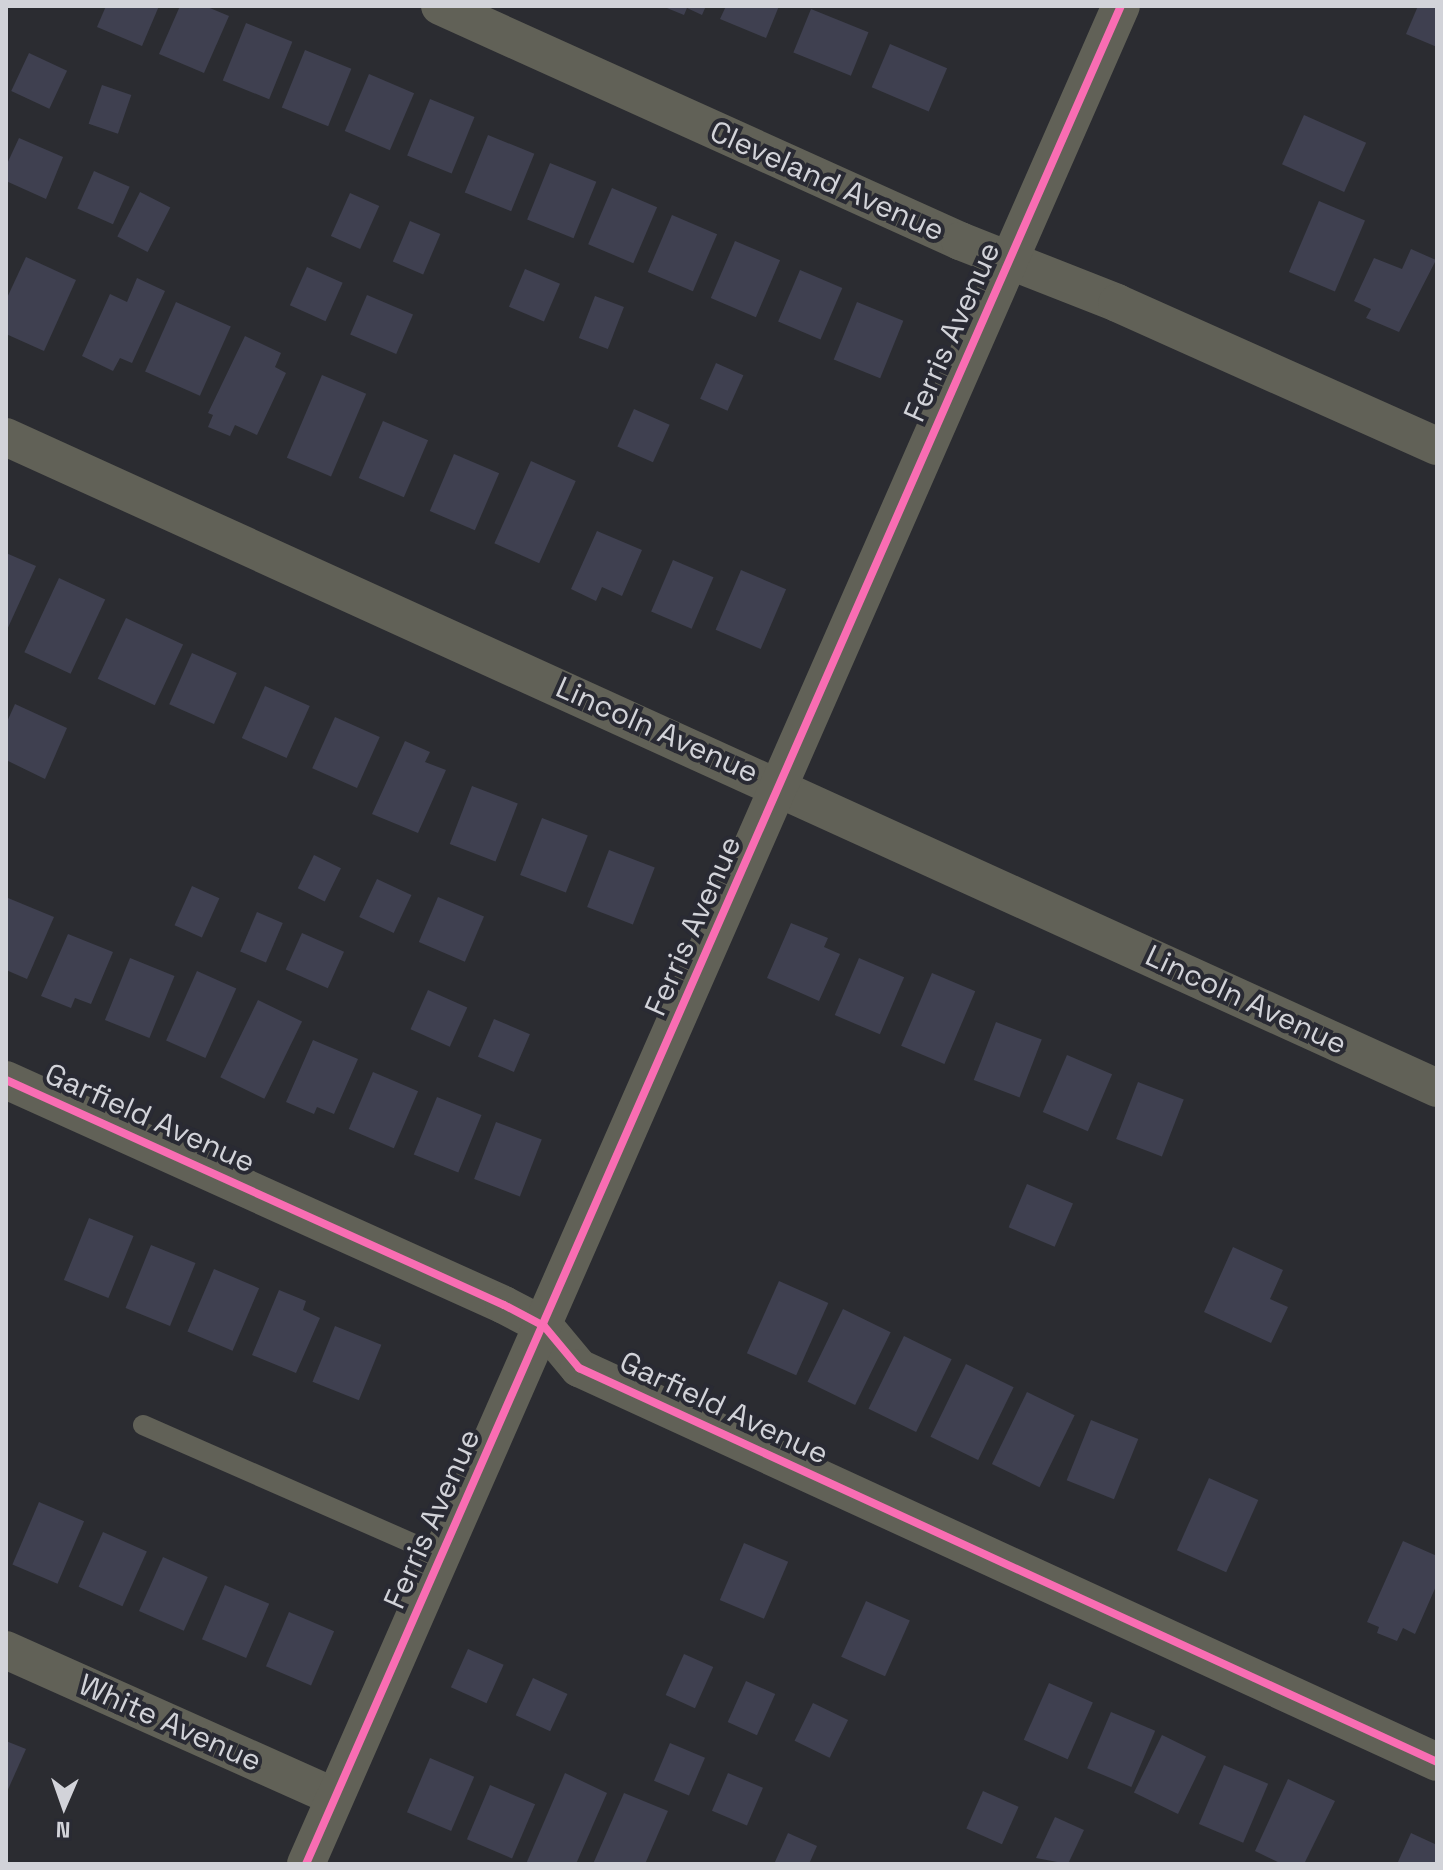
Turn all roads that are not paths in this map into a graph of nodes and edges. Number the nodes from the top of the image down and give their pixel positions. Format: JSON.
{"nodes":[{"id":1,"x":440,"y":6,"type":"edge"},
{"id":2,"x":1121,"y":6,"type":"edge"},
{"id":3,"x":1009,"y":261,"type":"junction"},
{"id":4,"x":6,"y":437,"type":"edge"},
{"id":5,"x":1437,"y":446,"type":"edge"},
{"id":6,"x":780,"y":786,"type":"junction"},
{"id":7,"x":6,"y":1080,"type":"edge"},
{"id":8,"x":1437,"y":1088,"type":"edge"},
{"id":9,"x":544,"y":1326,"type":"junction"},
{"id":10,"x":143,"y":1425,"type":"dead end"},
{"id":11,"x":443,"y":1557,"type":"junction"},
{"id":12,"x":6,"y":1650,"type":"edge"},
{"id":13,"x":1437,"y":1762,"type":"edge"},
{"id":14,"x":333,"y":1796,"type":"junction"},
{"id":15,"x":306,"y":1864,"type":"edge"}],
"edges":[{"from":1,"to":3,"type":"street","name":"Cleveland Avenue"},
{"from":2,"to":3,"type":"street","name":"Ferris Avenue"},
{"from":3,"to":5,"type":"street","name":"Cleveland Avenue"},
{"from":3,"to":6,"type":"street","name":"Ferris Avenue"},
{"from":4,"to":6,"type":"street","name":"Lincoln Avenue"},
{"from":6,"to":8,"type":"street","name":"Lincoln Avenue"},
{"from":6,"to":9,"type":"street","name":"Ferris Avenue"},
{"from":7,"to":9,"type":"street","name":"Garfield Avenue"},
{"from":9,"to":11,"type":"street","name":"Ferris Avenue"},
{"from":9,"to":13,"type":"street","name":"Garfield Avenue"},
{"from":10,"to":11,"type":"lane"},
{"from":11,"to":14,"type":"street","name":"Ferris Avenue"},
{"from":12,"to":14,"type":"street","name":"White Avenue"},
{"from":14,"to":15,"type":"street","name":"Ferris Avenue"}]}
